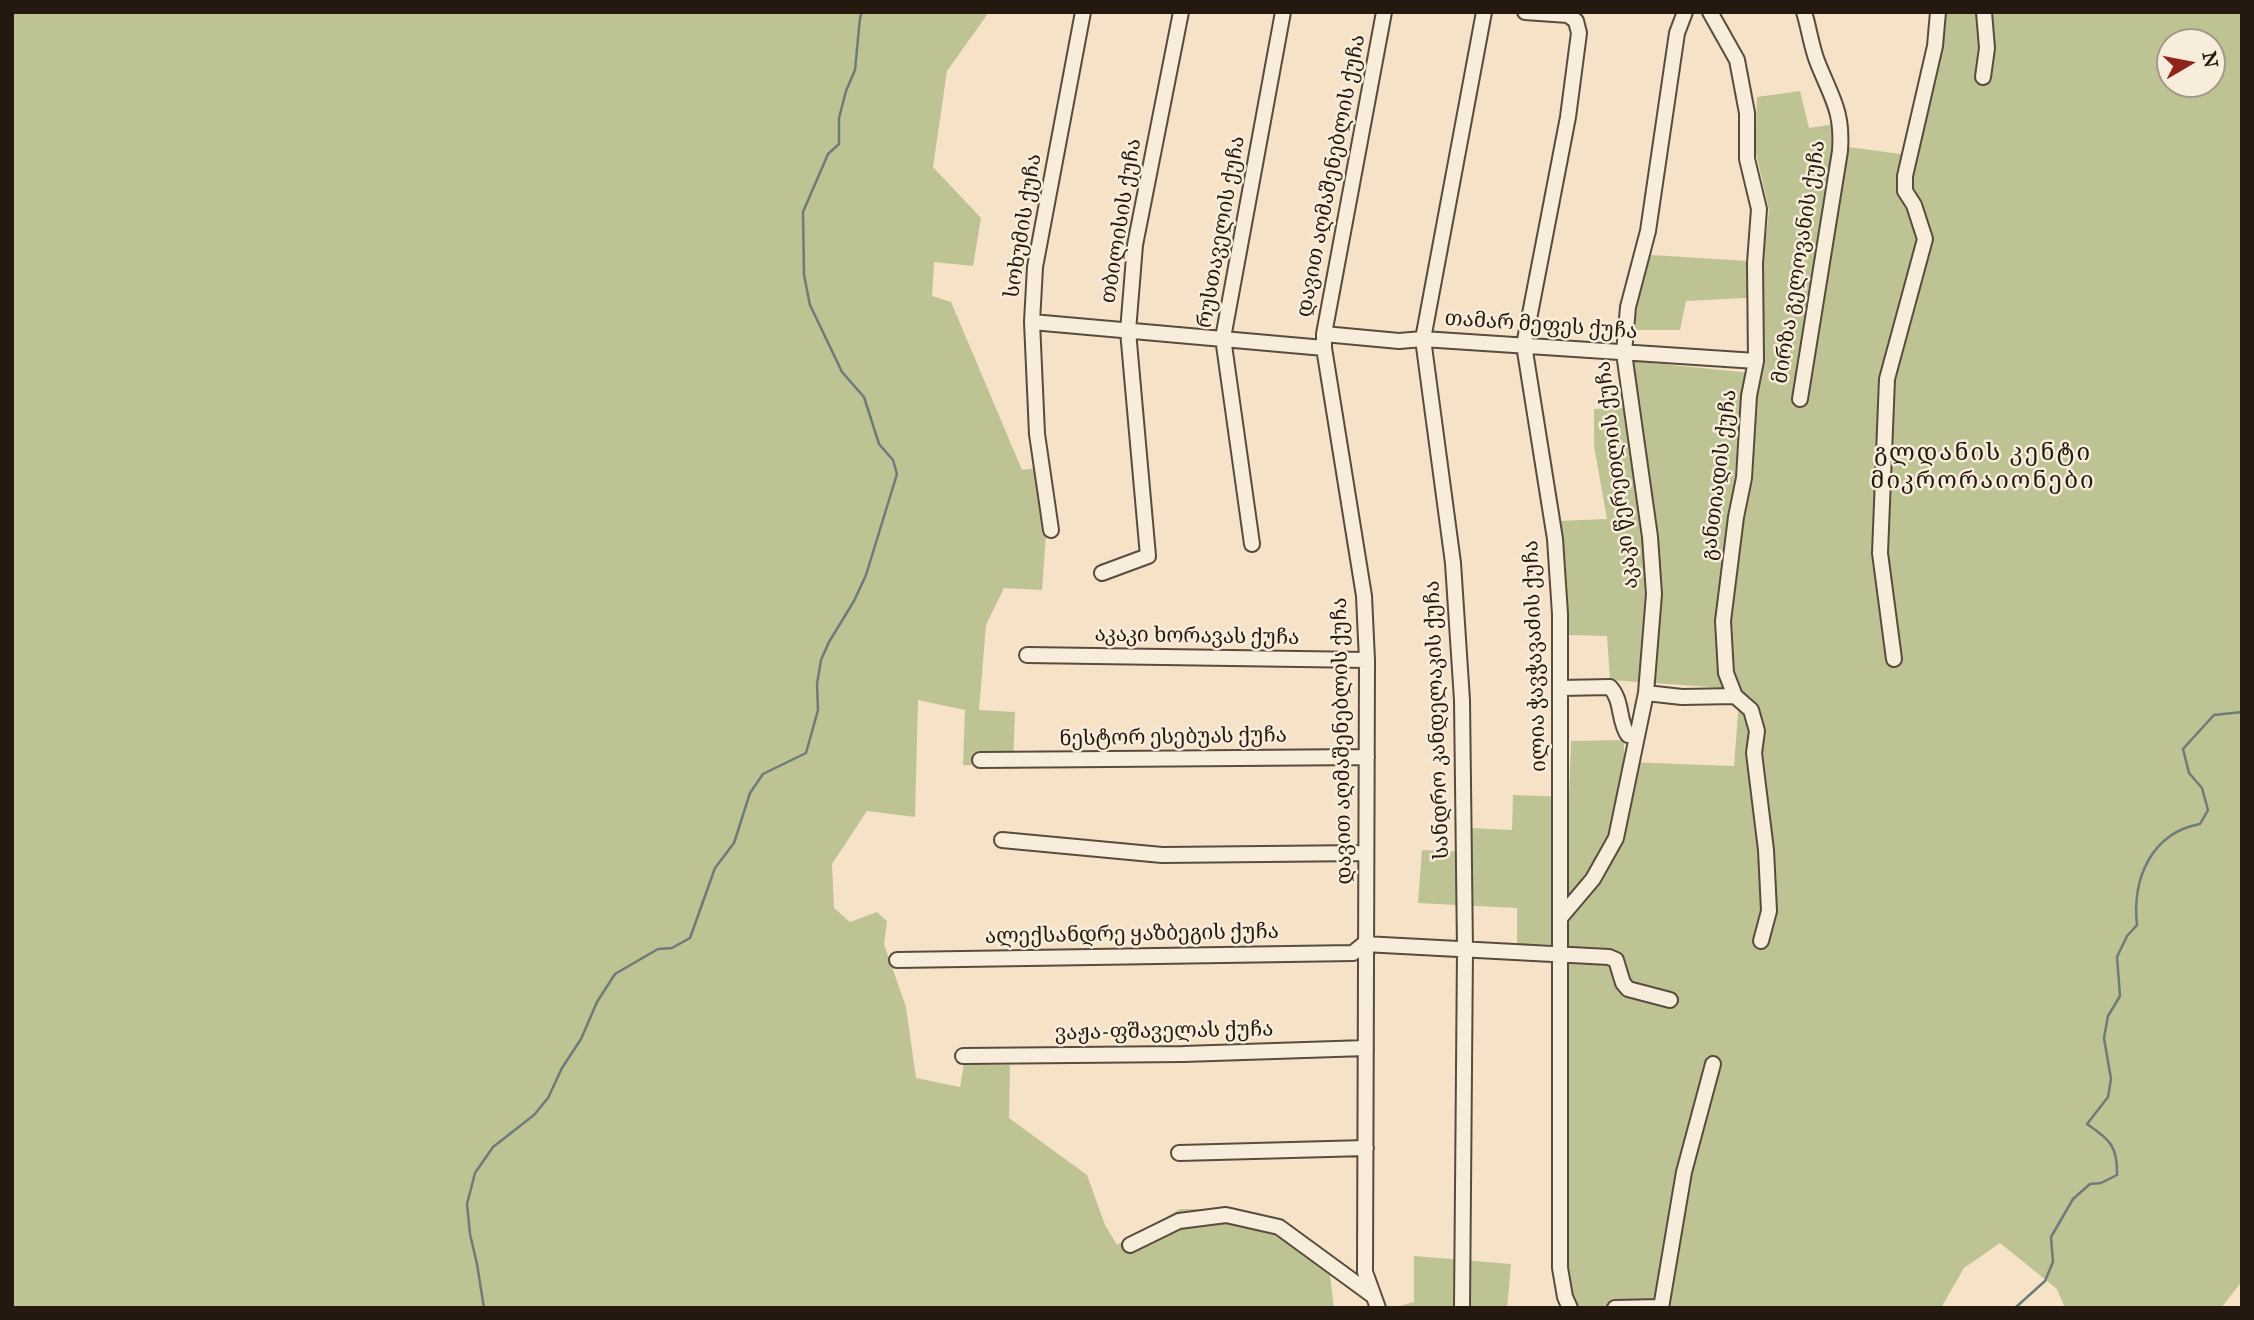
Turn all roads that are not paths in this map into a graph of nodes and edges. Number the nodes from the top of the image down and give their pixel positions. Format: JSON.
{"nodes":[{"id":1,"x":1083,"y":12,"type":"edge"},
{"id":2,"x":1181,"y":12,"type":"edge"},
{"id":3,"x":1283,"y":12,"type":"edge"},
{"id":4,"x":1384,"y":12,"type":"edge"},
{"id":5,"x":1484,"y":12,"type":"edge"},
{"id":6,"x":1525,"y":12,"type":"edge"},
{"id":7,"x":1685,"y":12,"type":"edge"},
{"id":8,"x":1710,"y":12,"type":"edge"},
{"id":9,"x":1804,"y":12,"type":"edge"},
{"id":10,"x":1938,"y":12,"type":"edge"},
{"id":11,"x":1984,"y":12,"type":"edge"},
{"id":12,"x":1983,"y":77,"type":"dead end"},
{"id":13,"x":1032,"y":322,"type":"junction"},
{"id":14,"x":1128,"y":331,"type":"junction"},
{"id":15,"x":1223,"y":338,"type":"junction"},
{"id":16,"x":1423,"y":339,"type":"junction"},
{"id":17,"x":1324,"y":341,"type":"junction"},
{"id":18,"x":1524,"y":345,"type":"junction"},
{"id":19,"x":1624,"y":353,"type":"junction"},
{"id":20,"x":1756,"y":361,"type":"junction"},
{"id":21,"x":1800,"y":399,"type":"dead end"},
{"id":22,"x":1051,"y":530,"type":"dead end"},
{"id":23,"x":1252,"y":544,"type":"dead end"},
{"id":24,"x":1102,"y":573,"type":"dead end"},
{"id":25,"x":1027,"y":655,"type":"dead end"},
{"id":26,"x":1894,"y":659,"type":"dead end"},
{"id":27,"x":1367,"y":660,"type":"junction"},
{"id":28,"x":1560,"y":688,"type":"junction"},
{"id":29,"x":1646,"y":693,"type":"junction"},
{"id":30,"x":1735,"y":696,"type":"junction"},
{"id":31,"x":1636,"y":736,"type":"junction"},
{"id":32,"x":1367,"y":757,"type":"junction"},
{"id":33,"x":980,"y":760,"type":"dead end"},
{"id":34,"x":1002,"y":840,"type":"dead end"},
{"id":35,"x":1366,"y":853,"type":"junction"},
{"id":36,"x":1560,"y":918,"type":"junction"},
{"id":37,"x":1761,"y":941,"type":"dead end"},
{"id":38,"x":1364,"y":944,"type":"junction"},
{"id":39,"x":1465,"y":950,"type":"junction"},
{"id":40,"x":1562,"y":955,"type":"junction"},
{"id":41,"x":897,"y":960,"type":"dead end"},
{"id":42,"x":1670,"y":1000,"type":"dead end"},
{"id":43,"x":1366,"y":1048,"type":"junction"},
{"id":44,"x":963,"y":1056,"type":"dead end"},
{"id":45,"x":1713,"y":1064,"type":"dead end"},
{"id":46,"x":1366,"y":1148,"type":"junction"},
{"id":47,"x":1179,"y":1153,"type":"dead end"},
{"id":48,"x":1130,"y":1245,"type":"dead end"},
{"id":49,"x":1375,"y":1301,"type":"edge"},
{"id":50,"x":1661,"y":1307,"type":"edge"},
{"id":51,"x":1462,"y":1308,"type":"edge"},
{"id":52,"x":1570,"y":1308,"type":"edge"},
{"id":53,"x":1615,"y":1308,"type":"edge"}],
"edges":[{"from":1,"to":13,"type":"street","name":"სოხუმის ქუჩა"},
{"from":2,"to":14,"type":"street","name":"თბილისის ქუჩა"},
{"from":3,"to":15,"type":"street","name":"რუსთაველის ქუჩა"},
{"from":4,"to":17,"type":"street","name":"დავით აღმაშენებლის ქუჩა"},
{"from":5,"to":16,"type":"street","name":"სანდრო კანდელაკის ქუჩა"},
{"from":6,"to":18,"type":"street","name":"ილია ჭავჭავაძის ქუჩა"},
{"from":7,"to":19,"type":"street","name":"აკაკი წერეთლის ქუჩა"},
{"from":8,"to":20,"type":"street","name":"განთიადის ქუჩა"},
{"from":9,"to":21,"type":"street","name":"მირზა გელოვანის ქუჩა"},
{"from":10,"to":26,"type":"street"},
{"from":11,"to":12,"type":"street"},
{"from":13,"to":14,"type":"street","name":"თამარ მეფეს ქუჩა"},
{"from":13,"to":22,"type":"street","name":"სოხუმის ქუჩა"},
{"from":14,"to":15,"type":"street","name":"თამარ მეფეს ქუჩა"},
{"from":14,"to":24,"type":"street","name":"თბილისის ქუჩა"},
{"from":15,"to":17,"type":"street","name":"თამარ მეფეს ქუჩა"},
{"from":15,"to":23,"type":"street","name":"რუსთაველის ქუჩა"},
{"from":16,"to":17,"type":"street","name":"თამარ მეფეს ქუჩა"},
{"from":16,"to":18,"type":"street","name":"თამარ მეფეს ქუჩა"},
{"from":16,"to":39,"type":"street","name":"სანდრო კანდელაკის ქუჩა"},
{"from":17,"to":27,"type":"street","name":"დავით აღმაშენებლის ქუჩა"},
{"from":18,"to":19,"type":"street","name":"თამარ მეფეს ქუჩა"},
{"from":18,"to":28,"type":"street","name":"ილია ჭავჭავაძის ქუჩა"},
{"from":19,"to":20,"type":"street","name":"თამარ მეფეს ქუჩა"},
{"from":19,"to":29,"type":"street","name":"აკაკი წერეთლის ქუჩა"},
{"from":20,"to":30,"type":"street","name":"განთიადის ქუჩა"},
{"from":25,"to":27,"type":"street","name":"აკაკი ხორავას ქუჩა"},
{"from":27,"to":32,"type":"street","name":"დავით აღმაშენებლის ქუჩა"},
{"from":28,"to":31,"type":"street"},
{"from":28,"to":36,"type":"street","name":"ილია ჭავჭავაძის ქუჩა"},
{"from":29,"to":30,"type":"street"},
{"from":29,"to":31,"type":"street","name":"აკაკი წერეთლის ქუჩა"},
{"from":30,"to":37,"type":"street","name":"განთიადის ქუჩა"},
{"from":31,"to":36,"type":"street","name":"აკაკი წერეთლის ქუჩა"},
{"from":32,"to":33,"type":"street","name":"ნესტორ ესებუას ქუჩა"},
{"from":32,"to":35,"type":"street","name":"დავით აღმაშენებლის ქუჩა"},
{"from":34,"to":35,"type":"street"},
{"from":35,"to":38,"type":"street","name":"დავით აღმაშენებლის ქუჩა"},
{"from":36,"to":40,"type":"street","name":"ილია ჭავჭავაძის ქუჩა"},
{"from":38,"to":39,"type":"street","name":"ალექსანდრე ყაზბეგის ქუჩა"},
{"from":38,"to":41,"type":"street","name":"ალექსანდრე ყაზბეგის ქუჩა"},
{"from":38,"to":43,"type":"street","name":"დავით აღმაშენებლის ქუჩა"},
{"from":39,"to":40,"type":"street","name":"ალექსანდრე ყაზბეგის ქუჩა"},
{"from":39,"to":51,"type":"street","name":"სანდრო კანდელაკის ქუჩა"},
{"from":40,"to":42,"type":"street","name":"ალექსანდრე ყაზბეგის ქუჩა"},
{"from":40,"to":52,"type":"street","name":"ილია ჭავჭავაძის ქუჩა"},
{"from":43,"to":44,"type":"street","name":"ვაჟა-ფშაველას ქუჩა"},
{"from":43,"to":46,"type":"street","name":"დავით აღმაშენებლის ქუჩა"},
{"from":45,"to":50,"type":"street"},
{"from":46,"to":47,"type":"street"},
{"from":46,"to":49,"type":"street","name":"დავით აღმაშენებლის ქუჩა"},
{"from":48,"to":49,"type":"street"},
{"from":50,"to":53,"type":"street"}]}
